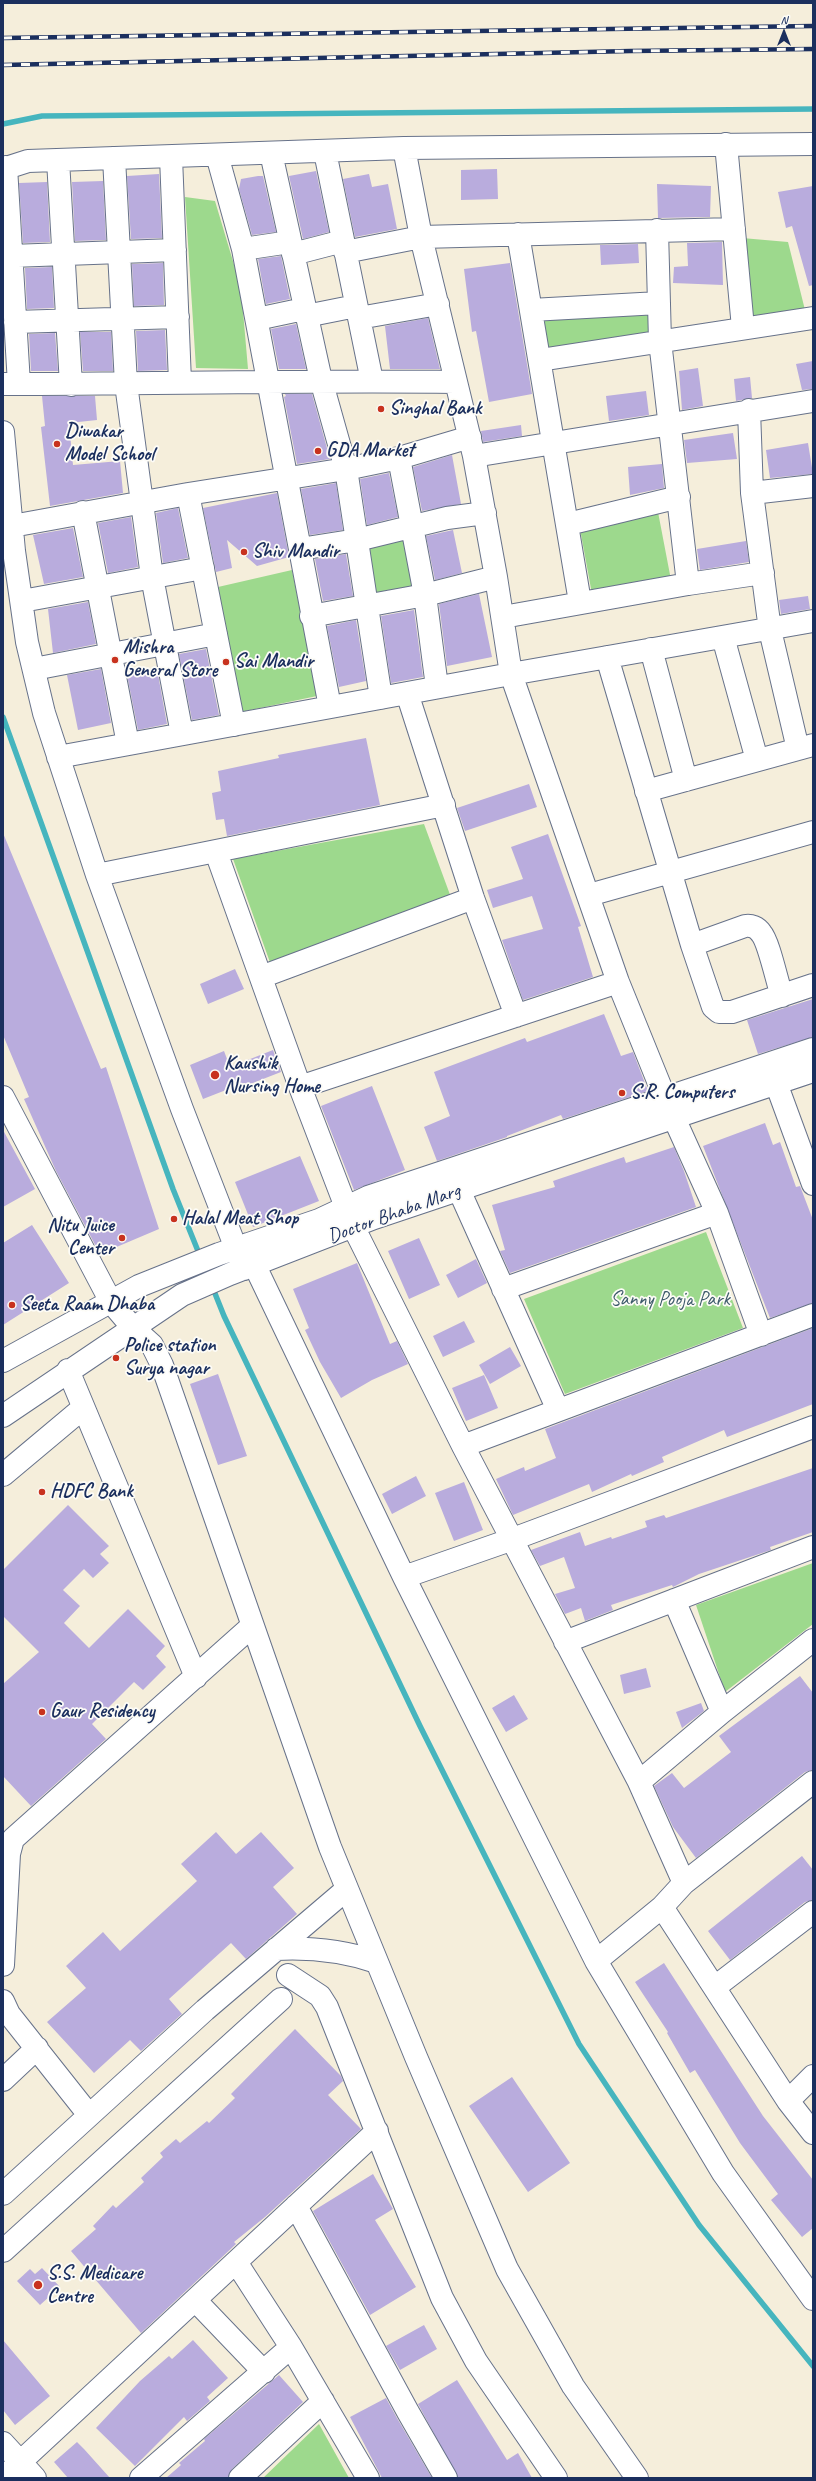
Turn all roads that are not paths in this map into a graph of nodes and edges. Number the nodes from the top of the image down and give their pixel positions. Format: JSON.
{"nodes":[{"id":1,"x":726,"y":144,"type":"junction"},
{"id":2,"x":813,"y":144,"type":"edge"},
{"id":3,"x":404,"y":148,"type":"junction"},
{"id":4,"x":325,"y":152,"type":"junction"},
{"id":5,"x":271,"y":153,"type":"junction"},
{"id":6,"x":217,"y":155,"type":"junction"},
{"id":7,"x":171,"y":157,"type":"junction"},
{"id":8,"x":114,"y":158,"type":"junction"},
{"id":9,"x":58,"y":160,"type":"junction"},
{"id":10,"x":4,"y":168,"type":"edge"},
{"id":11,"x":734,"y":229,"type":"junction"},
{"id":12,"x":658,"y":230,"type":"junction"},
{"id":13,"x":518,"y":234,"type":"junction"},
{"id":14,"x":421,"y":237,"type":"junction"},
{"id":15,"x":344,"y":247,"type":"junction"},
{"id":16,"x":243,"y":248,"type":"junction"},
{"id":17,"x":291,"y":248,"type":"junction"},
{"id":18,"x":175,"y":250,"type":"junction"},
{"id":19,"x":119,"y":252,"type":"junction"},
{"id":20,"x":64,"y":254,"type":"junction"},
{"id":21,"x":11,"y":256,"type":"junction"},
{"id":22,"x":659,"y":303,"type":"junction"},
{"id":23,"x":438,"y":304,"type":"junction"},
{"id":24,"x":531,"y":310,"type":"junction"},
{"id":25,"x":305,"y":312,"type":"junction"},
{"id":26,"x":358,"y":312,"type":"junction"},
{"id":27,"x":178,"y":317,"type":"junction"},
{"id":28,"x":123,"y":318,"type":"junction"},
{"id":29,"x":813,"y":318,"type":"edge"},
{"id":30,"x":257,"y":319,"type":"junction"},
{"id":31,"x":67,"y":320,"type":"junction"},
{"id":32,"x":15,"y":322,"type":"junction"},
{"id":33,"x":743,"y":328,"type":"junction"},
{"id":34,"x":660,"y":341,"type":"junction"},
{"id":35,"x":540,"y":360,"type":"junction"},
{"id":36,"x":321,"y":380,"type":"junction"},
{"id":37,"x":372,"y":381,"type":"junction"},
{"id":38,"x":180,"y":382,"type":"junction"},
{"id":39,"x":455,"y":382,"type":"junction"},
{"id":40,"x":270,"y":383,"type":"junction"},
{"id":41,"x":11,"y":384,"type":"edge"},
{"id":42,"x":126,"y":384,"type":"junction"},
{"id":43,"x":71,"y":385,"type":"junction"},
{"id":44,"x":813,"y":401,"type":"edge"},
{"id":45,"x":749,"y":410,"type":"junction"},
{"id":46,"x":670,"y":424,"type":"junction"},
{"id":47,"x":3,"y":432,"type":"edge"},
{"id":48,"x":552,"y":444,"type":"junction"},
{"id":49,"x":472,"y":446,"type":"junction"},
{"id":50,"x":399,"y":458,"type":"junction"},
{"id":51,"x":346,"y":469,"type":"junction"},
{"id":52,"x":286,"y":479,"type":"junction"},
{"id":53,"x":813,"y":486,"type":"edge"},
{"id":54,"x":752,"y":493,"type":"junction"},
{"id":55,"x":188,"y":494,"type":"junction"},
{"id":56,"x":679,"y":497,"type":"junction"},
{"id":57,"x":141,"y":502,"type":"junction"},
{"id":58,"x":83,"y":512,"type":"junction"},
{"id":59,"x":485,"y":513,"type":"junction"},
{"id":60,"x":568,"y":524,"type":"junction"},
{"id":61,"x":12,"y":526,"type":"junction"},
{"id":62,"x":411,"y":527,"type":"junction"},
{"id":63,"x":357,"y":540,"type":"junction"},
{"id":64,"x":300,"y":549,"type":"junction"},
{"id":65,"x":203,"y":568,"type":"junction"},
{"id":66,"x":763,"y":573,"type":"junction"},
{"id":67,"x":152,"y":577,"type":"junction"},
{"id":68,"x":496,"y":577,"type":"junction"},
{"id":69,"x":688,"y":584,"type":"junction"},
{"id":70,"x":97,"y":587,"type":"junction"},
{"id":71,"x":425,"y":594,"type":"junction"},
{"id":72,"x":22,"y":602,"type":"junction"},
{"id":73,"x":580,"y":602,"type":"junction"},
{"id":74,"x":368,"y":604,"type":"junction"},
{"id":75,"x":311,"y":616,"type":"junction"},
{"id":76,"x":502,"y":617,"type":"junction"},
{"id":77,"x":813,"y":621,"type":"edge"},
{"id":78,"x":770,"y":630,"type":"junction"},
{"id":79,"x":216,"y":634,"type":"junction"},
{"id":80,"x":723,"y":638,"type":"junction"},
{"id":81,"x":165,"y":644,"type":"junction"},
{"id":82,"x":651,"y":649,"type":"junction"},
{"id":83,"x":110,"y":654,"type":"junction"},
{"id":84,"x":607,"y":657,"type":"junction"},
{"id":85,"x":34,"y":669,"type":"junction"},
{"id":86,"x":510,"y":674,"type":"junction"},
{"id":87,"x":437,"y":687,"type":"junction"},
{"id":88,"x":407,"y":693,"type":"junction"},
{"id":89,"x":381,"y":698,"type":"junction"},
{"id":90,"x":330,"y":707,"type":"junction"},
{"id":91,"x":234,"y":725,"type":"junction"},
{"id":92,"x":182,"y":734,"type":"junction"},
{"id":93,"x":128,"y":744,"type":"junction"},
{"id":94,"x":806,"y":747,"type":"edge"},
{"id":95,"x":58,"y":757,"type":"junction"},
{"id":96,"x":757,"y":760,"type":"junction"},
{"id":97,"x":686,"y":780,"type":"junction"},
{"id":98,"x":646,"y":791,"type":"junction"},
{"id":99,"x":444,"y":805,"type":"junction"},
{"id":100,"x":813,"y":832,"type":"edge"},
{"id":101,"x":216,"y":852,"type":"junction"},
{"id":102,"x":672,"y":873,"type":"junction"},
{"id":103,"x":97,"y":875,"type":"junction"},
{"id":104,"x":589,"y":895,"type":"junction"},
{"id":105,"x":473,"y":898,"type":"junction"},
{"id":106,"x":692,"y":945,"type":"junction"},
{"id":107,"x":261,"y":977,"type":"junction"},
{"id":108,"x":618,"y":982,"type":"junction"},
{"id":109,"x":813,"y":985,"type":"edge"},
{"id":110,"x":782,"y":996,"type":"junction"},
{"id":111,"x":516,"y":1016,"type":"junction"},
{"id":112,"x":813,"y":1049,"type":"edge"},
{"id":113,"x":813,"y":1071,"type":"edge"},
{"id":114,"x":776,"y":1083,"type":"junction"},
{"id":115,"x":300,"y":1087,"type":"junction"},
{"id":116,"x":665,"y":1098,"type":"junction"},
{"id":117,"x":5,"y":1110,"type":"edge"},
{"id":118,"x":675,"y":1119,"type":"junction"},
{"id":119,"x":813,"y":1184,"type":"edge"},
{"id":120,"x":459,"y":1190,"type":"junction"},
{"id":121,"x":717,"y":1213,"type":"junction"},
{"id":122,"x":351,"y":1218,"type":"junction"},
{"id":123,"x":238,"y":1259,"type":"junction"},
{"id":124,"x":503,"y":1289,"type":"junction"},
{"id":125,"x":111,"y":1302,"type":"junction"},
{"id":126,"x":813,"y":1315,"type":"edge"},
{"id":127,"x":133,"y":1328,"type":"junction"},
{"id":128,"x":761,"y":1335,"type":"junction"},
{"id":129,"x":3,"y":1361,"type":"edge"},
{"id":130,"x":68,"y":1370,"type":"junction"},
{"id":131,"x":83,"y":1408,"type":"junction"},
{"id":132,"x":558,"y":1410,"type":"junction"},
{"id":133,"x":3,"y":1416,"type":"edge"},
{"id":134,"x":813,"y":1427,"type":"edge"},
{"id":135,"x":462,"y":1446,"type":"junction"},
{"id":136,"x":3,"y":1475,"type":"edge"},
{"id":137,"x":514,"y":1539,"type":"junction"},
{"id":138,"x":813,"y":1547,"type":"edge"},
{"id":139,"x":404,"y":1577,"type":"junction"},
{"id":140,"x":674,"y":1600,"type":"junction"},
{"id":141,"x":252,"y":1626,"type":"junction"},
{"id":142,"x":813,"y":1640,"type":"edge"},
{"id":143,"x":565,"y":1642,"type":"junction"},
{"id":144,"x":196,"y":1677,"type":"junction"},
{"id":145,"x":722,"y":1712,"type":"junction"},
{"id":146,"x":639,"y":1782,"type":"junction"},
{"id":147,"x":813,"y":1782,"type":"edge"},
{"id":148,"x":8,"y":1833,"type":"edge"},
{"id":149,"x":684,"y":1883,"type":"junction"},
{"id":150,"x":347,"y":1889,"type":"junction"},
{"id":151,"x":662,"y":1907,"type":"junction"},
{"id":152,"x":813,"y":1912,"type":"edge"},
{"id":153,"x":5,"y":1914,"type":"edge"},
{"id":154,"x":276,"y":1949,"type":"junction"},
{"id":155,"x":596,"y":1961,"type":"junction"},
{"id":156,"x":377,"y":1962,"type":"junction"},
{"id":157,"x":3,"y":1965,"type":"edge"},
{"id":158,"x":288,"y":1975,"type":"dead end"},
{"id":159,"x":715,"y":1987,"type":"junction"},
{"id":160,"x":281,"y":1999,"type":"dead end"},
{"id":161,"x":3,"y":2001,"type":"edge"},
{"id":162,"x":37,"y":2048,"type":"junction"},
{"id":163,"x":813,"y":2076,"type":"edge"},
{"id":164,"x":3,"y":2080,"type":"edge"},
{"id":165,"x":788,"y":2101,"type":"junction"},
{"id":166,"x":89,"y":2116,"type":"junction"},
{"id":167,"x":377,"y":2132,"type":"junction"},
{"id":168,"x":813,"y":2133,"type":"edge"},
{"id":169,"x":3,"y":2194,"type":"edge"},
{"id":170,"x":296,"y":2206,"type":"junction"},
{"id":171,"x":3,"y":2251,"type":"edge"},
{"id":172,"x":236,"y":2262,"type":"junction"},
{"id":173,"x":813,"y":2299,"type":"edge"},
{"id":174,"x":195,"y":2300,"type":"junction"},
{"id":175,"x":291,"y":2347,"type":"junction"},
{"id":176,"x":264,"y":2372,"type":"junction"},
{"id":177,"x":323,"y":2401,"type":"junction"},
{"id":178,"x":3,"y":2443,"type":"edge"},
{"id":179,"x":20,"y":2462,"type":"junction"},
{"id":180,"x":3,"y":2478,"type":"edge"},
{"id":181,"x":35,"y":2478,"type":"edge"},
{"id":182,"x":141,"y":2478,"type":"edge"},
{"id":183,"x":240,"y":2478,"type":"edge"},
{"id":184,"x":368,"y":2478,"type":"edge"},
{"id":185,"x":446,"y":2478,"type":"edge"},
{"id":186,"x":556,"y":2478,"type":"edge"},
{"id":187,"x":637,"y":2478,"type":"edge"}],
"edges":[{"from":1,"to":2,"type":"street"},
{"from":1,"to":3,"type":"street"},
{"from":1,"to":11,"type":"street"},
{"from":3,"to":4,"type":"street"},
{"from":3,"to":14,"type":"street"},
{"from":4,"to":5,"type":"street"},
{"from":4,"to":15,"type":"street"},
{"from":5,"to":6,"type":"street"},
{"from":5,"to":17,"type":"street"},
{"from":6,"to":7,"type":"street"},
{"from":6,"to":16,"type":"street"},
{"from":7,"to":8,"type":"street"},
{"from":7,"to":18,"type":"street"},
{"from":8,"to":9,"type":"street"},
{"from":8,"to":19,"type":"street"},
{"from":9,"to":10,"type":"street"},
{"from":9,"to":20,"type":"street"},
{"from":10,"to":21,"type":"street"},
{"from":11,"to":12,"type":"street"},
{"from":11,"to":33,"type":"street"},
{"from":12,"to":13,"type":"street"},
{"from":12,"to":22,"type":"street"},
{"from":13,"to":14,"type":"street"},
{"from":13,"to":24,"type":"street"},
{"from":14,"to":15,"type":"street"},
{"from":14,"to":23,"type":"street"},
{"from":15,"to":17,"type":"street"},
{"from":15,"to":26,"type":"street"},
{"from":16,"to":17,"type":"street"},
{"from":16,"to":30,"type":"street"},
{"from":17,"to":25,"type":"street"},
{"from":18,"to":19,"type":"street"},
{"from":18,"to":27,"type":"street"},
{"from":19,"to":20,"type":"street"},
{"from":19,"to":28,"type":"street"},
{"from":20,"to":21,"type":"street"},
{"from":20,"to":31,"type":"street"},
{"from":21,"to":32,"type":"street"},
{"from":22,"to":24,"type":"street"},
{"from":22,"to":34,"type":"street"},
{"from":23,"to":26,"type":"street"},
{"from":23,"to":39,"type":"street"},
{"from":24,"to":35,"type":"street"},
{"from":25,"to":26,"type":"street"},
{"from":25,"to":30,"type":"street"},
{"from":25,"to":36,"type":"street"},
{"from":26,"to":37,"type":"street"},
{"from":27,"to":28,"type":"street"},
{"from":27,"to":38,"type":"street"},
{"from":28,"to":31,"type":"street"},
{"from":28,"to":42,"type":"street"},
{"from":29,"to":33,"type":"street"},
{"from":30,"to":40,"type":"street"},
{"from":31,"to":32,"type":"street"},
{"from":31,"to":43,"type":"street"},
{"from":32,"to":41,"type":"street"},
{"from":33,"to":34,"type":"street"},
{"from":34,"to":35,"type":"street"},
{"from":34,"to":46,"type":"street"},
{"from":35,"to":48,"type":"street"},
{"from":36,"to":37,"type":"street"},
{"from":36,"to":40,"type":"street"},
{"from":36,"to":51,"type":"street"},
{"from":37,"to":39,"type":"street"},
{"from":38,"to":40,"type":"street"},
{"from":38,"to":42,"type":"street"},
{"from":39,"to":49,"type":"street"},
{"from":40,"to":52,"type":"street"},
{"from":41,"to":43,"type":"street"},
{"from":42,"to":43,"type":"street"},
{"from":42,"to":57,"type":"street"},
{"from":44,"to":45,"type":"street"},
{"from":45,"to":46,"type":"street"},
{"from":45,"to":54,"type":"street"},
{"from":46,"to":48,"type":"street"},
{"from":46,"to":56,"type":"street"},
{"from":47,"to":61,"type":"street"},
{"from":48,"to":49,"type":"street"},
{"from":48,"to":60,"type":"street"},
{"from":49,"to":50,"type":"street"},
{"from":49,"to":59,"type":"street"},
{"from":50,"to":51,"type":"street"},
{"from":50,"to":62,"type":"street"},
{"from":51,"to":52,"type":"street"},
{"from":51,"to":63,"type":"street"},
{"from":52,"to":55,"type":"street"},
{"from":52,"to":64,"type":"street"},
{"from":53,"to":54,"type":"street"},
{"from":54,"to":66,"type":"street"},
{"from":55,"to":57,"type":"street"},
{"from":55,"to":65,"type":"street"},
{"from":56,"to":60,"type":"street"},
{"from":56,"to":69,"type":"street"},
{"from":57,"to":58,"type":"street"},
{"from":57,"to":67,"type":"street"},
{"from":58,"to":61,"type":"street"},
{"from":58,"to":70,"type":"street"},
{"from":59,"to":62,"type":"street"},
{"from":59,"to":68,"type":"street"},
{"from":60,"to":73,"type":"street"},
{"from":61,"to":72,"type":"street"},
{"from":62,"to":63,"type":"street"},
{"from":62,"to":71,"type":"street"},
{"from":63,"to":64,"type":"street"},
{"from":63,"to":74,"type":"street"},
{"from":64,"to":75,"type":"street"},
{"from":65,"to":67,"type":"street"},
{"from":65,"to":79,"type":"street"},
{"from":66,"to":69,"type":"street"},
{"from":66,"to":78,"type":"street"},
{"from":67,"to":70,"type":"street"},
{"from":67,"to":81,"type":"street"},
{"from":68,"to":71,"type":"street"},
{"from":68,"to":76,"type":"street"},
{"from":69,"to":73,"type":"street"},
{"from":70,"to":72,"type":"street"},
{"from":70,"to":83,"type":"street"},
{"from":71,"to":74,"type":"street"},
{"from":71,"to":87,"type":"street"},
{"from":72,"to":85,"type":"street"},
{"from":73,"to":76,"type":"street"},
{"from":74,"to":75,"type":"street"},
{"from":74,"to":89,"type":"street"},
{"from":75,"to":90,"type":"street"},
{"from":76,"to":86,"type":"street"},
{"from":77,"to":78,"type":"street"},
{"from":78,"to":80,"type":"street"},
{"from":78,"to":94,"type":"street"},
{"from":79,"to":81,"type":"street"},
{"from":79,"to":91,"type":"street"},
{"from":80,"to":82,"type":"street"},
{"from":80,"to":96,"type":"street"},
{"from":81,"to":83,"type":"street"},
{"from":81,"to":92,"type":"street"},
{"from":82,"to":84,"type":"street"},
{"from":82,"to":97,"type":"street"},
{"from":83,"to":85,"type":"street"},
{"from":83,"to":93,"type":"street"},
{"from":84,"to":86,"type":"street"},
{"from":84,"to":98,"type":"street"},
{"from":85,"to":95,"type":"street"},
{"from":86,"to":87,"type":"street"},
{"from":86,"to":104,"type":"street"},
{"from":87,"to":88,"type":"street"},
{"from":88,"to":89,"type":"street"},
{"from":88,"to":99,"type":"street"},
{"from":89,"to":90,"type":"street"},
{"from":90,"to":91,"type":"street"},
{"from":91,"to":92,"type":"street"},
{"from":92,"to":93,"type":"street"},
{"from":93,"to":95,"type":"street"},
{"from":94,"to":96,"type":"street"},
{"from":95,"to":103,"type":"street"},
{"from":96,"to":97,"type":"street"},
{"from":97,"to":98,"type":"street"},
{"from":98,"to":102,"type":"street"},
{"from":99,"to":101,"type":"street"},
{"from":99,"to":105,"type":"street"},
{"from":100,"to":102,"type":"street"},
{"from":101,"to":103,"type":"street"},
{"from":101,"to":107,"type":"street"},
{"from":102,"to":104,"type":"street"},
{"from":102,"to":106,"type":"street"},
{"from":103,"to":123,"type":"street"},
{"from":104,"to":108,"type":"street"},
{"from":105,"to":107,"type":"street"},
{"from":105,"to":111,"type":"street"},
{"from":106,"to":110,"type":"street"},
{"from":106,"to":110,"type":"street"},
{"from":107,"to":115,"type":"street"},
{"from":108,"to":111,"type":"street"},
{"from":108,"to":116,"type":"street"},
{"from":109,"to":110,"type":"street"},
{"from":111,"to":115,"type":"street"},
{"from":112,"to":116,"type":"street","name":"Doctor Bhaba Marg"},
{"from":113,"to":114,"type":"street","name":"Doctor Bhaba Marg"},
{"from":114,"to":118,"type":"street","name":"Doctor Bhaba Marg"},
{"from":114,"to":119,"type":"street"},
{"from":115,"to":122,"type":"street"},
{"from":116,"to":118,"type":"street"},
{"from":116,"to":122,"type":"street","name":"Doctor Bhaba Marg"},
{"from":117,"to":125,"type":"street"},
{"from":118,"to":120,"type":"street","name":"Doctor Bhaba Marg"},
{"from":118,"to":121,"type":"street"},
{"from":120,"to":122,"type":"street","name":"Doctor Bhaba Marg"},
{"from":120,"to":124,"type":"street"},
{"from":121,"to":124,"type":"street"},
{"from":121,"to":128,"type":"street"},
{"from":122,"to":123,"type":"street","name":"Doctor Bhaba Marg"},
{"from":122,"to":135,"type":"street"},
{"from":123,"to":125,"type":"street","name":"Doctor Bhaba Marg"},
{"from":123,"to":127,"type":"street","name":"Doctor Bhaba Marg"},
{"from":123,"to":139,"type":"street"},
{"from":124,"to":132,"type":"street"},
{"from":125,"to":127,"type":"street"},
{"from":125,"to":129,"type":"street","name":"Doctor Bhaba Marg"},
{"from":126,"to":128,"type":"street"},
{"from":127,"to":130,"type":"street","name":"Doctor Bhaba Marg"},
{"from":127,"to":141,"type":"street"},
{"from":128,"to":132,"type":"street"},
{"from":130,"to":131,"type":"street"},
{"from":130,"to":133,"type":"street","name":"Doctor Bhaba Marg"},
{"from":131,"to":136,"type":"street"},
{"from":131,"to":144,"type":"street"},
{"from":132,"to":135,"type":"street"},
{"from":134,"to":137,"type":"street"},
{"from":135,"to":137,"type":"street"},
{"from":137,"to":139,"type":"street"},
{"from":137,"to":143,"type":"street"},
{"from":138,"to":140,"type":"street"},
{"from":139,"to":155,"type":"street"},
{"from":140,"to":143,"type":"street"},
{"from":140,"to":145,"type":"street"},
{"from":141,"to":144,"type":"street"},
{"from":141,"to":150,"type":"street"},
{"from":142,"to":145,"type":"street"},
{"from":143,"to":146,"type":"street"},
{"from":144,"to":148,"type":"street"},
{"from":145,"to":146,"type":"street"},
{"from":146,"to":149,"type":"street"},
{"from":147,"to":149,"type":"street"},
{"from":148,"to":153,"type":"street"},
{"from":149,"to":151,"type":"street"},
{"from":150,"to":154,"type":"street"},
{"from":150,"to":156,"type":"street"},
{"from":151,"to":155,"type":"street"},
{"from":151,"to":159,"type":"street"},
{"from":152,"to":159,"type":"street"},
{"from":153,"to":157,"type":"street"},
{"from":154,"to":156,"type":"street"},
{"from":154,"to":166,"type":"street"},
{"from":155,"to":173,"type":"street"},
{"from":156,"to":187,"type":"street"},
{"from":158,"to":167,"type":"street"},
{"from":159,"to":165,"type":"street"},
{"from":160,"to":171,"type":"street"},
{"from":161,"to":162,"type":"street"},
{"from":162,"to":164,"type":"street"},
{"from":162,"to":166,"type":"street"},
{"from":163,"to":165,"type":"street"},
{"from":165,"to":168,"type":"street"},
{"from":166,"to":169,"type":"street"},
{"from":167,"to":170,"type":"street"},
{"from":167,"to":186,"type":"street"},
{"from":170,"to":172,"type":"street"},
{"from":170,"to":185,"type":"street"},
{"from":172,"to":174,"type":"street"},
{"from":172,"to":175,"type":"street"},
{"from":174,"to":176,"type":"street"},
{"from":174,"to":179,"type":"street"},
{"from":175,"to":176,"type":"street"},
{"from":175,"to":177,"type":"street"},
{"from":176,"to":182,"type":"street"},
{"from":177,"to":183,"type":"street"},
{"from":177,"to":184,"type":"street"},
{"from":178,"to":179,"type":"street"},
{"from":179,"to":180,"type":"street"},
{"from":179,"to":181,"type":"street"}]}
